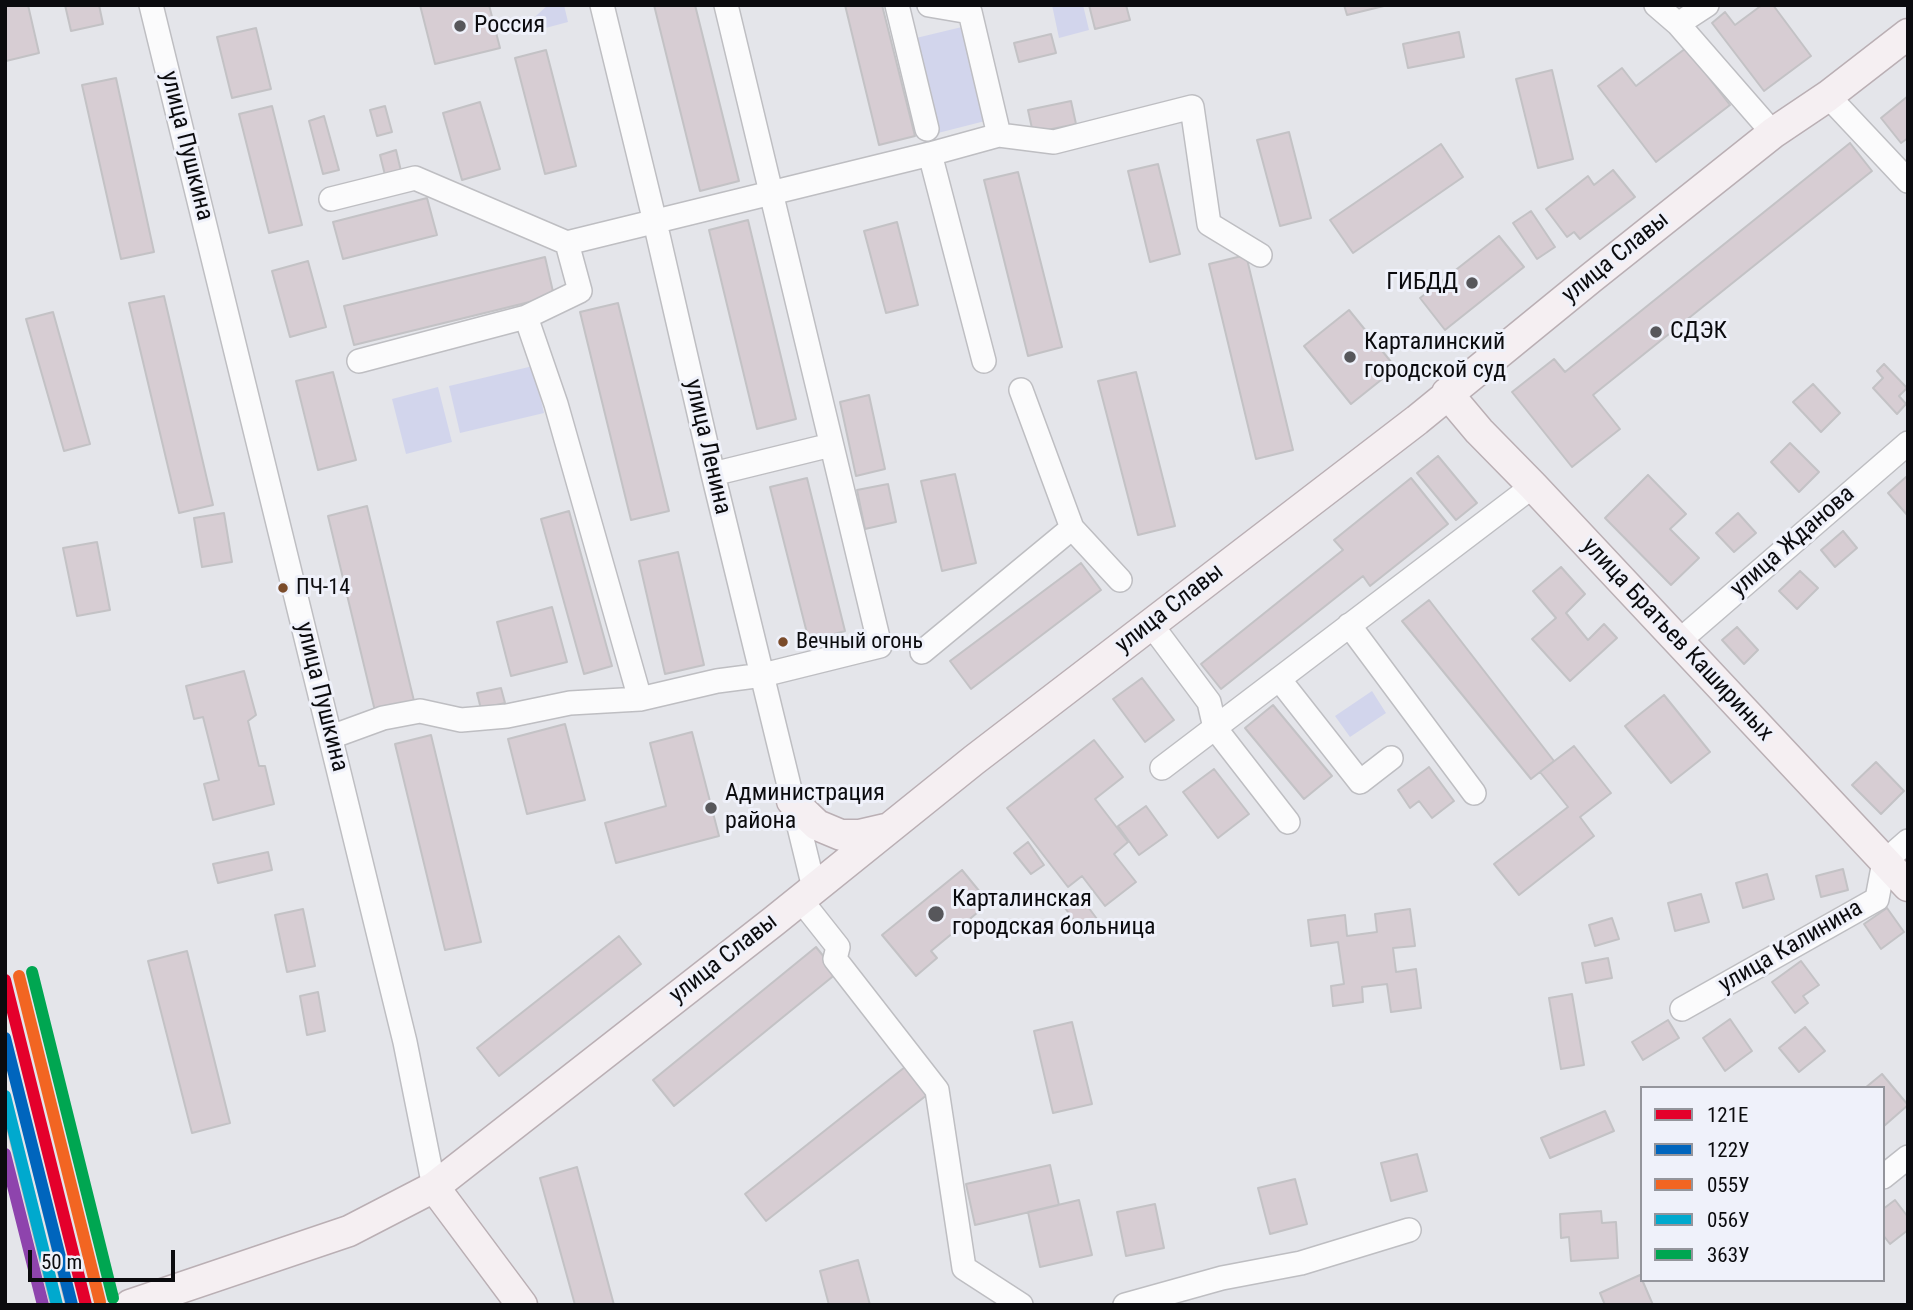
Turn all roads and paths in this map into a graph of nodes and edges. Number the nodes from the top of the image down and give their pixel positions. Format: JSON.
{"nodes":[{"id":1,"x":151,"y":5,"type":"edge"},
{"id":2,"x":602,"y":5,"type":"edge"},
{"id":3,"x":726,"y":5,"type":"edge"},
{"id":4,"x":897,"y":5,"type":"edge"},
{"id":5,"x":929,"y":5,"type":"edge"},
{"id":6,"x":1656,"y":5,"type":"edge"},
{"id":7,"x":1707,"y":5,"type":"edge"},
{"id":8,"x":976,"y":9,"type":"edge"},
{"id":9,"x":1678,"y":24,"type":"junction"},
{"id":10,"x":1908,"y":34,"type":"edge"},
{"id":11,"x":1828,"y":96,"type":"junction"},
{"id":12,"x":927,"y":130,"type":"dead end"},
{"id":13,"x":1773,"y":133,"type":"junction"},
{"id":14,"x":999,"y":135,"type":"junction"},
{"id":15,"x":930,"y":154,"type":"junction"},
{"id":16,"x":1908,"y":181,"type":"edge"},
{"id":17,"x":771,"y":192,"type":"junction"},
{"id":18,"x":331,"y":199,"type":"dead end"},
{"id":19,"x":656,"y":222,"type":"junction"},
{"id":20,"x":567,"y":243,"type":"junction"},
{"id":21,"x":1260,"y":255,"type":"dead end"},
{"id":22,"x":526,"y":317,"type":"junction"},
{"id":23,"x":359,"y":361,"type":"dead end"},
{"id":24,"x":984,"y":361,"type":"dead end"},
{"id":25,"x":1021,"y":390,"type":"dead end"},
{"id":26,"x":1447,"y":393,"type":"junction"},
{"id":27,"x":1908,"y":443,"type":"edge"},
{"id":28,"x":831,"y":445,"type":"junction"},
{"id":29,"x":713,"y":474,"type":"junction"},
{"id":30,"x":1533,"y":486,"type":"junction"},
{"id":31,"x":1072,"y":528,"type":"junction"},
{"id":32,"x":1120,"y":580,"type":"dead end"},
{"id":33,"x":1150,"y":623,"type":"junction"},
{"id":34,"x":1349,"y":625,"type":"junction"},
{"id":35,"x":1678,"y":642,"type":"junction"},
{"id":36,"x":922,"y":652,"type":"dead end"},
{"id":37,"x":763,"y":675,"type":"junction"},
{"id":38,"x":1279,"y":679,"type":"junction"},
{"id":39,"x":640,"y":699,"type":"junction"},
{"id":40,"x":1215,"y":728,"type":"junction"},
{"id":41,"x":331,"y":737,"type":"junction"},
{"id":42,"x":1391,"y":758,"type":"dead end"},
{"id":43,"x":1162,"y":768,"type":"dead end"},
{"id":44,"x":1475,"y":793,"type":"dead end"},
{"id":45,"x":792,"y":801,"type":"junction"},
{"id":46,"x":1288,"y":822,"type":"dead end"},
{"id":47,"x":889,"y":828,"type":"junction"},
{"id":48,"x":1908,"y":841,"type":"edge"},
{"id":49,"x":1884,"y":862,"type":"junction"},
{"id":50,"x":1908,"y":886,"type":"edge"},
{"id":51,"x":807,"y":894,"type":"junction"},
{"id":52,"x":1682,"y":1009,"type":"dead end"},
{"id":53,"x":1908,"y":1157,"type":"edge"},
{"id":54,"x":1885,"y":1175,"type":"edge"},
{"id":55,"x":434,"y":1187,"type":"junction"},
{"id":56,"x":1409,"y":1230,"type":"dead end"},
{"id":57,"x":130,"y":1305,"type":"edge"},
{"id":58,"x":522,"y":1305,"type":"edge"},
{"id":59,"x":1021,"y":1305,"type":"edge"},
{"id":60,"x":1125,"y":1305,"type":"edge"}],
"edges":[{"from":1,"to":41,"type":"street","name":"улица Пушкина"},
{"from":2,"to":19,"type":"street","name":"улица Ленина"},
{"from":3,"to":17,"type":"street"},
{"from":4,"to":12,"type":"street"},
{"from":5,"to":8,"type":"street"},
{"from":6,"to":9,"type":"street"},
{"from":7,"to":9,"type":"street"},
{"from":8,"to":14,"type":"street"},
{"from":9,"to":13,"type":"street"},
{"from":10,"to":11,"type":"main road","name":"улица Славы"},
{"from":11,"to":13,"type":"main road","name":"улица Славы"},
{"from":11,"to":16,"type":"street"},
{"from":13,"to":26,"type":"main road","name":"улица Славы"},
{"from":14,"to":15,"type":"street"},
{"from":14,"to":21,"type":"street"},
{"from":15,"to":17,"type":"street"},
{"from":15,"to":24,"type":"street"},
{"from":17,"to":19,"type":"street"},
{"from":17,"to":28,"type":"street"},
{"from":18,"to":20,"type":"street"},
{"from":19,"to":20,"type":"street"},
{"from":19,"to":29,"type":"street","name":"улица Ленина"},
{"from":20,"to":22,"type":"street"},
{"from":22,"to":23,"type":"street"},
{"from":22,"to":39,"type":"street"},
{"from":25,"to":31,"type":"street"},
{"from":26,"to":30,"type":"main road","name":"улица Братьев Кашириных"},
{"from":26,"to":33,"type":"main road","name":"улица Славы"},
{"from":27,"to":35,"type":"street","name":"улица Жданова"},
{"from":28,"to":29,"type":"street"},
{"from":28,"to":37,"type":"street"},
{"from":29,"to":37,"type":"street","name":"улица Ленина"},
{"from":30,"to":34,"type":"street"},
{"from":30,"to":35,"type":"main road","name":"улица Братьев Кашириных"},
{"from":31,"to":32,"type":"street"},
{"from":31,"to":36,"type":"street"},
{"from":33,"to":40,"type":"street"},
{"from":33,"to":47,"type":"main road","name":"улица Славы"},
{"from":34,"to":38,"type":"street"},
{"from":34,"to":44,"type":"street"},
{"from":35,"to":49,"type":"main road","name":"улица Братьев Кашириных"},
{"from":37,"to":39,"type":"street"},
{"from":37,"to":45,"type":"street","name":"улица Ленина"},
{"from":38,"to":40,"type":"street"},
{"from":38,"to":42,"type":"street"},
{"from":39,"to":41,"type":"street"},
{"from":40,"to":43,"type":"street"},
{"from":40,"to":46,"type":"street"},
{"from":41,"to":55,"type":"street","name":"улица Пушкина"},
{"from":45,"to":47,"type":"main road"},
{"from":45,"to":51,"type":"street","name":"улица Ленина"},
{"from":47,"to":51,"type":"main road","name":"улица Славы"},
{"from":48,"to":49,"type":"street"},
{"from":49,"to":50,"type":"main road","name":"улица Братьев Кашириных"},
{"from":49,"to":52,"type":"street","name":"улица Калинина"},
{"from":51,"to":55,"type":"main road","name":"улица Славы"},
{"from":51,"to":59,"type":"street"},
{"from":53,"to":54,"type":"street"},
{"from":55,"to":57,"type":"main road","name":"улица Славы"},
{"from":55,"to":58,"type":"main road"},
{"from":56,"to":60,"type":"street"}]}
